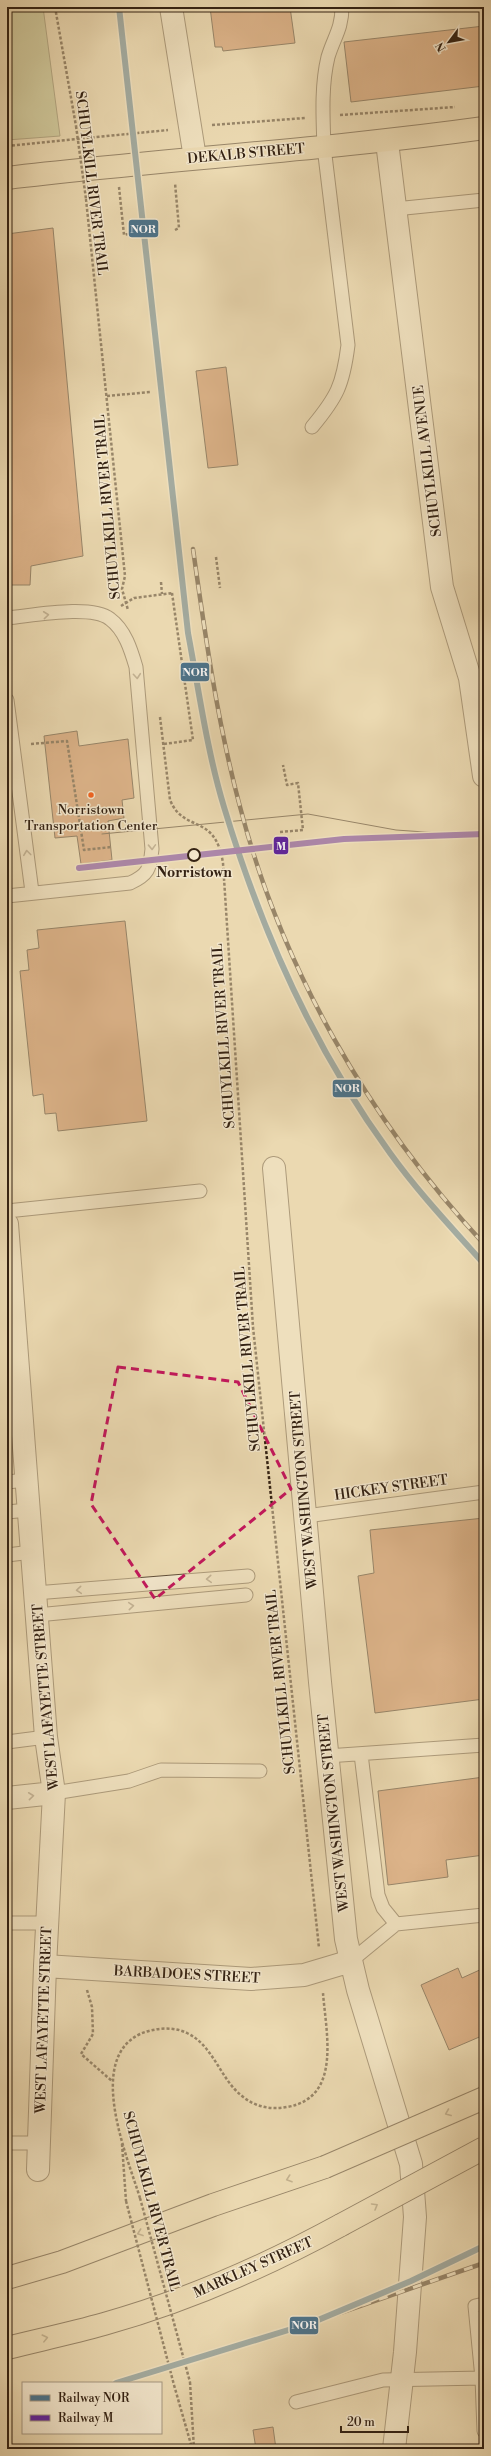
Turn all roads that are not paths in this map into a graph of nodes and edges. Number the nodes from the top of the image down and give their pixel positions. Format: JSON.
{"nodes":[{"id":1,"x":171,"y":7,"type":"edge"},
{"id":2,"x":342,"y":7,"type":"edge"},
{"id":3,"x":484,"y":128,"type":"edge"},
{"id":4,"x":387,"y":142,"type":"junction"},
{"id":5,"x":324,"y":147,"type":"junction"},
{"id":6,"x":195,"y":158,"type":"junction"},
{"id":7,"x":7,"y":178,"type":"edge"},
{"id":8,"x":484,"y":200,"type":"edge"},
{"id":9,"x":396,"y":209,"type":"junction"},
{"id":10,"x":312,"y":427,"type":"dead end"},
{"id":11,"x":7,"y":618,"type":"edge"},
{"id":12,"x":7,"y":700,"type":"edge"},
{"id":13,"x":484,"y":776,"type":"edge"},
{"id":14,"x":32,"y":892,"type":"junction"},
{"id":15,"x":7,"y":896,"type":"edge"},
{"id":16,"x":274,"y":1168,"type":"dead end"},
{"id":17,"x":200,"y":1191,"type":"dead end"},
{"id":18,"x":7,"y":1211,"type":"edge"},
{"id":19,"x":7,"y":1224,"type":"edge"},
{"id":20,"x":17,"y":1481,"type":"edge"},
{"id":21,"x":482,"y":1491,"type":"edge"},
{"id":22,"x":28,"y":1510,"type":"junction"},
{"id":23,"x":7,"y":1512,"type":"edge"},
{"id":24,"x":306,"y":1516,"type":"junction"},
{"id":25,"x":32,"y":1552,"type":"junction"},
{"id":26,"x":7,"y":1554,"type":"edge"},
{"id":27,"x":248,"y":1576,"type":"dead end"},
{"id":28,"x":35,"y":1593,"type":"junction"},
{"id":29,"x":246,"y":1595,"type":"dead end"},
{"id":30,"x":37,"y":1615,"type":"junction"},
{"id":31,"x":46,"y":1737,"type":"junction"},
{"id":32,"x":7,"y":1742,"type":"edge"},
{"id":33,"x":484,"y":1745,"type":"edge"},
{"id":34,"x":361,"y":1754,"type":"junction"},
{"id":35,"x":327,"y":1756,"type":"junction"},
{"id":36,"x":260,"y":1771,"type":"dead end"},
{"id":37,"x":54,"y":1793,"type":"junction"},
{"id":38,"x":7,"y":1798,"type":"edge"},
{"id":39,"x":484,"y":1915,"type":"edge"},
{"id":40,"x":7,"y":1923,"type":"edge"},
{"id":41,"x":47,"y":1923,"type":"junction"},
{"id":42,"x":396,"y":1924,"type":"junction"},
{"id":43,"x":351,"y":1961,"type":"junction"},
{"id":44,"x":44,"y":1966,"type":"junction"},
{"id":45,"x":484,"y":2098,"type":"edge"},
{"id":46,"x":7,"y":2143,"type":"edge"},
{"id":47,"x":39,"y":2143,"type":"junction"},
{"id":48,"x":484,"y":2148,"type":"edge"},
{"id":49,"x":38,"y":2170,"type":"dead end"},
{"id":50,"x":7,"y":2278,"type":"edge"},
{"id":51,"x":484,"y":2304,"type":"edge"},
{"id":52,"x":7,"y":2348,"type":"edge"},
{"id":53,"x":482,"y":2378,"type":"junction"},
{"id":54,"x":401,"y":2380,"type":"junction"},
{"id":55,"x":296,"y":2402,"type":"dead end"},
{"id":56,"x":484,"y":2431,"type":"edge"},
{"id":57,"x":394,"y":2449,"type":"edge"}],
"edges":[{"from":1,"to":6,"type":"street"},
{"from":2,"to":5,"type":"lane"},
{"from":3,"to":4,"type":"highway","name":"DEKALB STREET"},
{"from":4,"to":5,"type":"highway","name":"DEKALB STREET"},
{"from":4,"to":9,"type":"street","name":"SCHUYLKILL AVENUE"},
{"from":5,"to":6,"type":"highway","name":"DEKALB STREET"},
{"from":5,"to":10,"type":"lane"},
{"from":6,"to":7,"type":"highway","name":"DEKALB STREET"},
{"from":8,"to":9,"type":"lane"},
{"from":9,"to":13,"type":"street","name":"SCHUYLKILL AVENUE"},
{"from":11,"to":14,"type":"lane","one_way":true},
{"from":14,"to":12,"type":"lane","one_way":true},
{"from":14,"to":15,"type":"lane"},
{"from":16,"to":24,"type":"street","name":"WEST WASHINGTON STREET"},
{"from":17,"to":18,"type":"lane"},
{"from":19,"to":20,"type":"street","name":"WEST LAFAYETTE STREET"},
{"from":20,"to":22,"type":"street","name":"WEST LAFAYETTE STREET"},
{"from":21,"to":24,"type":"lane","name":"HICKEY STREET"},
{"from":22,"to":23,"type":"lane"},
{"from":22,"to":25,"type":"street","name":"WEST LAFAYETTE STREET"},
{"from":24,"to":35,"type":"street","name":"WEST WASHINGTON STREET"},
{"from":25,"to":26,"type":"lane"},
{"from":25,"to":28,"type":"street","name":"WEST LAFAYETTE STREET"},
{"from":27,"to":28,"type":"lane","one_way":true},
{"from":28,"to":30,"type":"street","name":"WEST LAFAYETTE STREET"},
{"from":30,"to":29,"type":"lane","one_way":true},
{"from":30,"to":31,"type":"street","name":"WEST LAFAYETTE STREET"},
{"from":31,"to":32,"type":"lane"},
{"from":31,"to":37,"type":"street","name":"WEST LAFAYETTE STREET"},
{"from":33,"to":34,"type":"lane"},
{"from":34,"to":35,"type":"lane"},
{"from":34,"to":42,"type":"lane"},
{"from":35,"to":43,"type":"street","name":"WEST WASHINGTON STREET"},
{"from":36,"to":37,"type":"lane"},
{"from":38,"to":37,"type":"street","one_way":true},
{"from":37,"to":41,"type":"street","name":"WEST LAFAYETTE STREET"},
{"from":39,"to":42,"type":"lane"},
{"from":40,"to":41,"type":"lane"},
{"from":41,"to":44,"type":"street","name":"WEST LAFAYETTE STREET"},
{"from":42,"to":43,"type":"lane"},
{"from":43,"to":44,"type":"street","name":"BARBADOES STREET"},
{"from":43,"to":54,"type":"street","name":"WEST WASHINGTON STREET"},
{"from":44,"to":47,"type":"street","name":"WEST LAFAYETTE STREET"},
{"from":45,"to":50,"type":"highway","one_way":true,"bridge":true},
{"from":46,"to":47,"type":"lane"},
{"from":47,"to":49,"type":"street","name":"WEST LAFAYETTE STREET"},
{"from":52,"to":48,"type":"highway","name":"MARKLEY STREET","one_way":true,"bridge":true},
{"from":51,"to":53,"type":"lane"},
{"from":53,"to":54,"type":"lane"},
{"from":53,"to":56,"type":"lane"},
{"from":54,"to":55,"type":"lane"},
{"from":54,"to":57,"type":"street","name":"WEST WASHINGTON STREET"}]}
